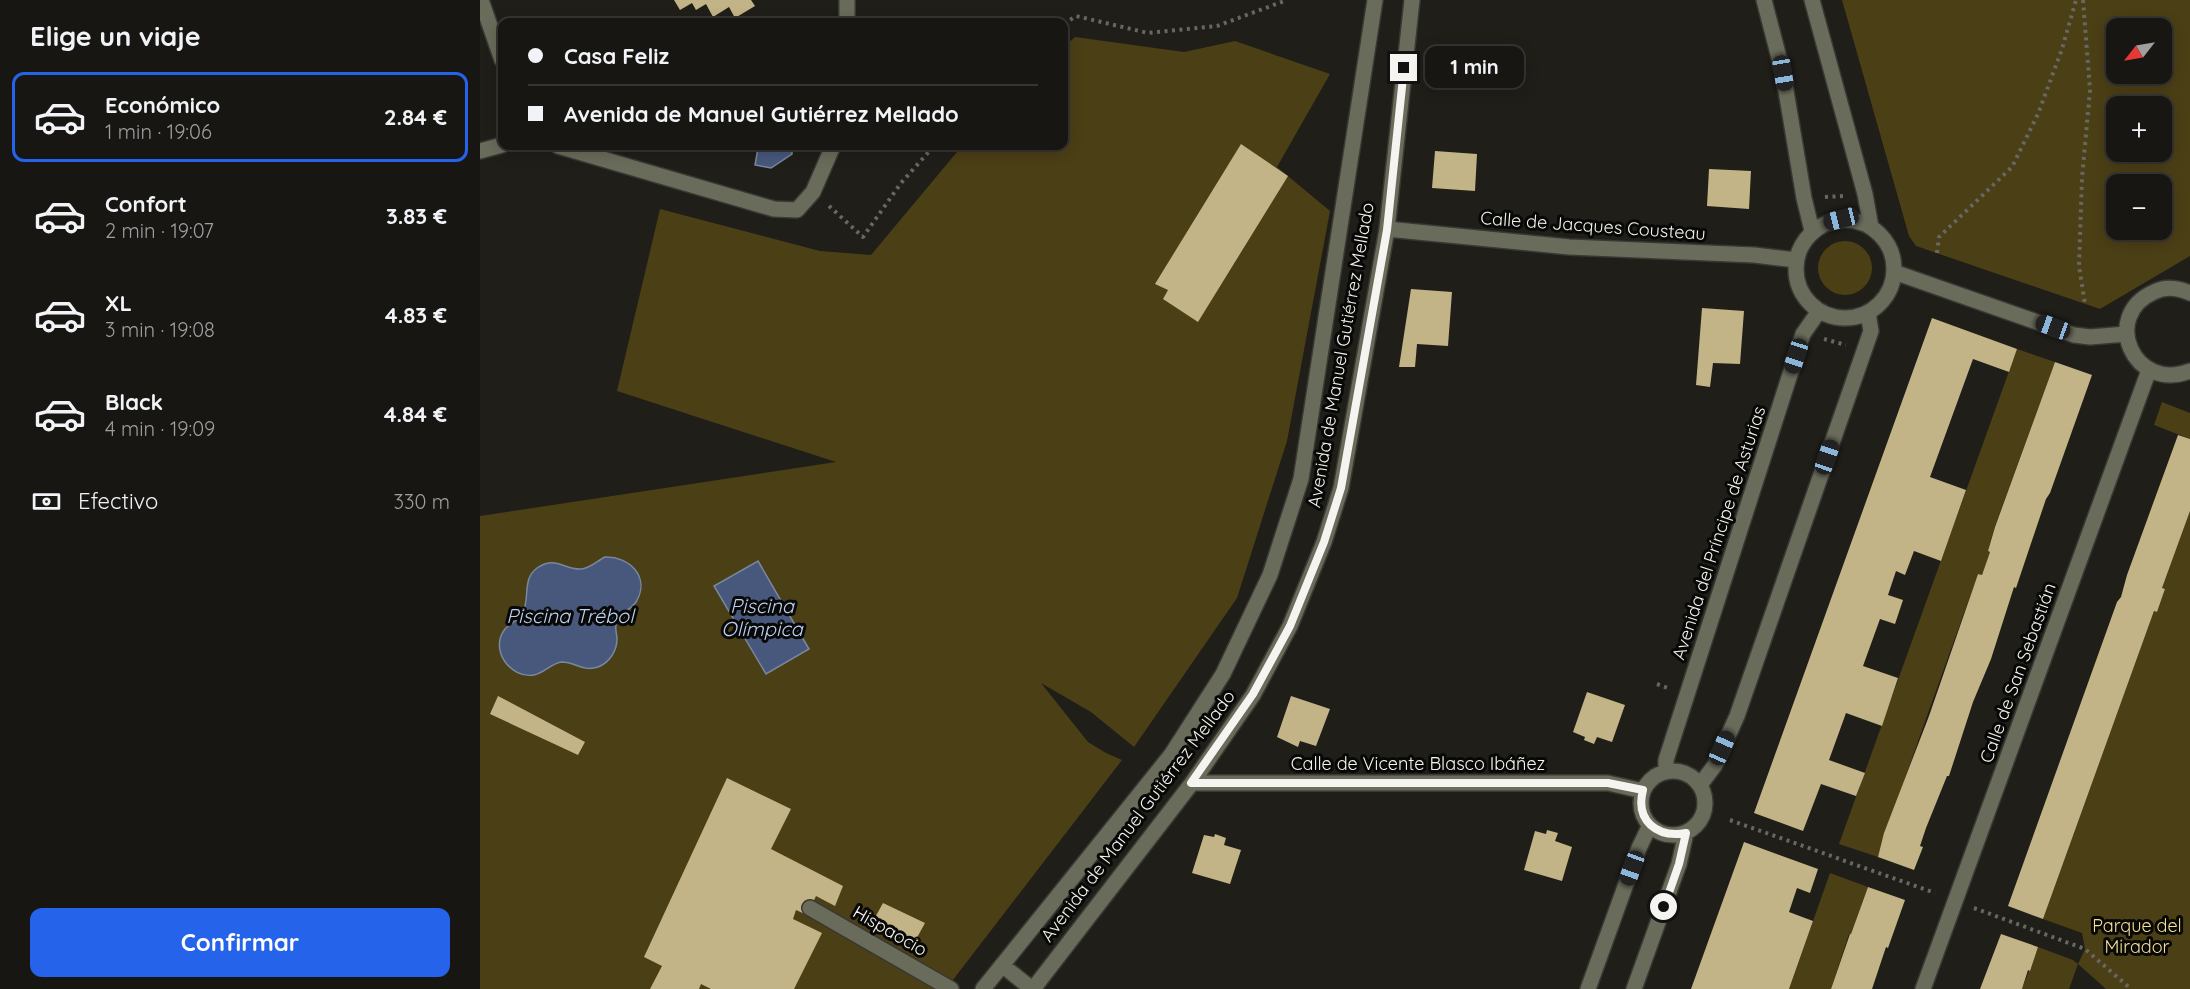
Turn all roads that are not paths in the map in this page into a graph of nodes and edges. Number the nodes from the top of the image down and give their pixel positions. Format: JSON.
{"nodes":[{"id":1,"x":481,"y":0,"type":"edge"},
{"id":2,"x":847,"y":0,"type":"edge"},
{"id":3,"x":1374,"y":0,"type":"edge"},
{"id":4,"x":1412,"y":0,"type":"edge"},
{"id":5,"x":1764,"y":0,"type":"edge"},
{"id":6,"x":1812,"y":0,"type":"edge"},
{"id":7,"x":848,"y":18,"type":"edge"},
{"id":8,"x":498,"y":49,"type":"edge"},
{"id":9,"x":498,"y":146,"type":"edge"},
{"id":10,"x":572,"y":150,"type":"edge"},
{"id":11,"x":831,"y":150,"type":"edge"},
{"id":12,"x":480,"y":151,"type":"edge"},
{"id":13,"x":1871,"y":227,"type":"junction"},
{"id":14,"x":1387,"y":230,"type":"junction"},
{"id":15,"x":1812,"y":231,"type":"junction"},
{"id":16,"x":1796,"y":260,"type":"junction"},
{"id":17,"x":1894,"y":272,"type":"junction"},
{"id":18,"x":2190,"y":293,"type":"edge"},
{"id":19,"x":1819,"y":311,"type":"junction"},
{"id":20,"x":1868,"y":313,"type":"junction"},
{"id":21,"x":2126,"y":334,"type":"junction"},
{"id":22,"x":2149,"y":370,"type":"junction"},
{"id":23,"x":2190,"y":371,"type":"edge"},
{"id":24,"x":1666,"y":771,"type":"junction"},
{"id":25,"x":1191,"y":783,"type":"junction"},
{"id":26,"x":1700,"y":785,"type":"junction"},
{"id":27,"x":1643,"y":790,"type":"junction"},
{"id":28,"x":1650,"y":825,"type":"junction"},
{"id":29,"x":1686,"y":833,"type":"junction"},
{"id":30,"x":810,"y":908,"type":"dead end"},
{"id":31,"x":1002,"y":965,"type":"junction"},
{"id":32,"x":951,"y":989,"type":"edge"},
{"id":33,"x":983,"y":989,"type":"edge"},
{"id":34,"x":1033,"y":989,"type":"edge"},
{"id":35,"x":1588,"y":989,"type":"edge"},
{"id":36,"x":1634,"y":989,"type":"edge"},
{"id":37,"x":1923,"y":989,"type":"edge"}],
"edges":[{"from":1,"to":8,"type":"street"},
{"from":2,"to":7,"type":"street"},
{"from":3,"to":31,"type":"street","name":"Avenida de Manuel Gutiérrez Mellado"},
{"from":4,"to":14,"type":"street","name":"Avenida de Manuel Gutiérrez Mellado"},
{"from":5,"to":15,"type":"street"},
{"from":6,"to":13,"type":"street"},
{"from":9,"to":12,"type":"street"},
{"from":10,"to":11,"type":"street"},
{"from":13,"to":15,"type":"street"},
{"from":13,"to":17,"type":"street"},
{"from":14,"to":16,"type":"street","name":"Calle de Jacques Cousteau"},
{"from":14,"to":25,"type":"street","name":"Avenida de Manuel Gutiérrez Mellado"},
{"from":15,"to":16,"type":"street"},
{"from":16,"to":19,"type":"street"},
{"from":17,"to":20,"type":"street"},
{"from":17,"to":21,"type":"street"},
{"from":18,"to":21,"type":"street"},
{"from":19,"to":20,"type":"street"},
{"from":19,"to":24,"type":"street","name":"Avenida del Príncipe de Asturias"},
{"from":20,"to":26,"type":"street"},
{"from":21,"to":22,"type":"street"},
{"from":22,"to":23,"type":"street"},
{"from":22,"to":37,"type":"street","name":"Calle de San Sebastián"},
{"from":24,"to":26,"type":"street"},
{"from":24,"to":27,"type":"street"},
{"from":25,"to":27,"type":"street","name":"Calle de Vicente Blasco Ibáñez"},
{"from":25,"to":34,"type":"street","name":"Avenida de Manuel Gutiérrez Mellado"},
{"from":26,"to":29,"type":"street"},
{"from":27,"to":28,"type":"street"},
{"from":28,"to":29,"type":"street"},
{"from":28,"to":35,"type":"street"},
{"from":29,"to":36,"type":"street"},
{"from":30,"to":32,"type":"street","name":"Hispaocio"},
{"from":31,"to":33,"type":"street","name":"Avenida de Manuel Gutiérrez Mellado"},
{"from":31,"to":34,"type":"street","name":"Avenida de Manuel Gutiérrez Mellado"}]}
